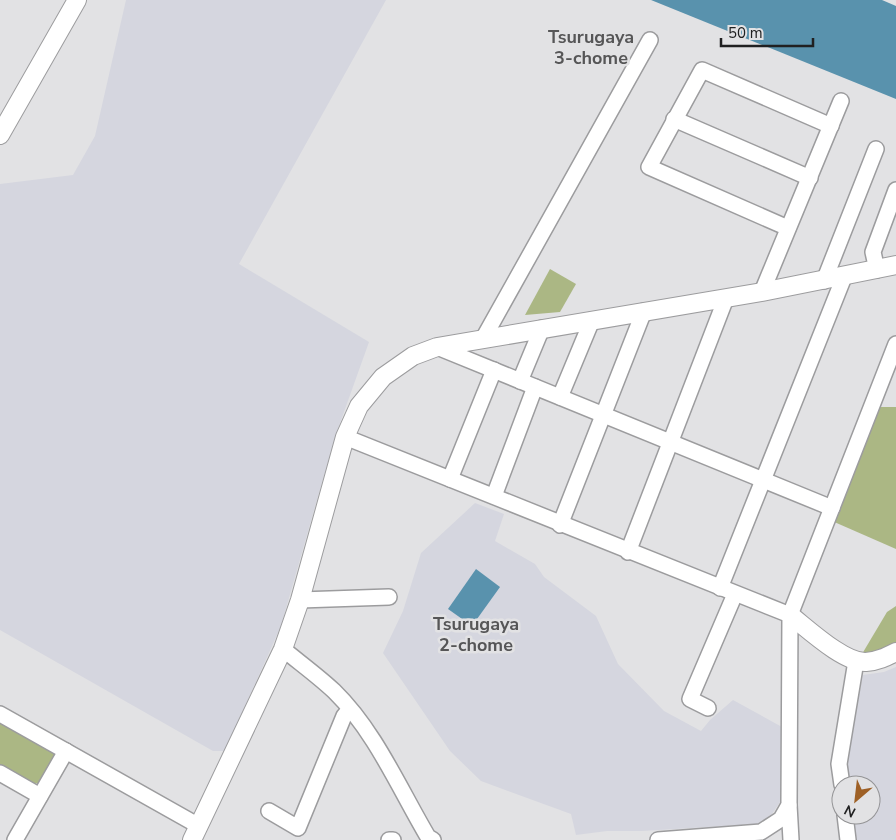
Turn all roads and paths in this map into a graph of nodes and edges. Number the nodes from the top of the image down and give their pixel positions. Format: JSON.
{"nodes":[{"id":1,"x":77,"y":0,"type":"edge"},
{"id":2,"x":650,"y":40,"type":"dead end"},
{"id":3,"x":840,"y":101,"type":"dead end"},
{"id":4,"x":674,"y":119,"type":"junction"},
{"id":5,"x":831,"y":126,"type":"junction"},
{"id":6,"x":0,"y":135,"type":"edge"},
{"id":7,"x":876,"y":149,"type":"dead end"},
{"id":8,"x":810,"y":178,"type":"junction"},
{"id":9,"x":896,"y":190,"type":"edge"},
{"id":10,"x":788,"y":228,"type":"junction"},
{"id":11,"x":896,"y":265,"type":"edge"},
{"id":12,"x":877,"y":270,"type":"junction"},
{"id":13,"x":844,"y":277,"type":"junction"},
{"id":14,"x":824,"y":281,"type":"junction"},
{"id":15,"x":762,"y":292,"type":"junction"},
{"id":16,"x":726,"y":298,"type":"junction"},
{"id":17,"x":644,"y":311,"type":"junction"},
{"id":18,"x":592,"y":320,"type":"junction"},
{"id":19,"x":542,"y":328,"type":"junction"},
{"id":20,"x":483,"y":338,"type":"junction"},
{"id":21,"x":896,"y":344,"type":"edge"},
{"id":22,"x":437,"y":347,"type":"junction"},
{"id":23,"x":494,"y":370,"type":"junction"},
{"id":24,"x":520,"y":381,"type":"junction"},
{"id":25,"x":535,"y":387,"type":"junction"},
{"id":26,"x":560,"y":397,"type":"junction"},
{"id":27,"x":602,"y":415,"type":"junction"},
{"id":28,"x":345,"y":437,"type":"junction"},
{"id":29,"x":671,"y":443,"type":"junction"},
{"id":30,"x":450,"y":479,"type":"junction"},
{"id":31,"x":763,"y":479,"type":"junction"},
{"id":32,"x":494,"y":496,"type":"junction"},
{"id":33,"x":832,"y":508,"type":"junction"},
{"id":34,"x":560,"y":525,"type":"junction"},
{"id":35,"x":628,"y":552,"type":"junction"},
{"id":36,"x":720,"y":588,"type":"junction"},
{"id":37,"x":735,"y":594,"type":"junction"},
{"id":38,"x":389,"y":597,"type":"dead end"},
{"id":39,"x":300,"y":600,"type":"junction"},
{"id":40,"x":790,"y":615,"type":"junction"},
{"id":41,"x":283,"y":649,"type":"junction"},
{"id":42,"x":896,"y":652,"type":"edge"},
{"id":43,"x":856,"y":661,"type":"junction"},
{"id":44,"x":708,"y":708,"type":"dead end"},
{"id":45,"x":350,"y":710,"type":"junction"},
{"id":46,"x":0,"y":714,"type":"edge"},
{"id":47,"x":66,"y":751,"type":"junction"},
{"id":48,"x":0,"y":773,"type":"edge"},
{"id":49,"x":841,"y":775,"type":"edge"},
{"id":50,"x":40,"y":796,"type":"junction"},
{"id":51,"x":789,"y":804,"type":"junction"},
{"id":52,"x":269,"y":811,"type":"dead end"},
{"id":53,"x":846,"y":825,"type":"edge"},
{"id":54,"x":196,"y":833,"type":"edge"},
{"id":55,"x":296,"y":834,"type":"edge"},
{"id":56,"x":15,"y":840,"type":"edge"},
{"id":57,"x":433,"y":840,"type":"edge"},
{"id":58,"x":658,"y":840,"type":"edge"},
{"id":59,"x":791,"y":840,"type":"edge"},
{"id":60,"x":848,"y":840,"type":"edge"}],
"edges":[{"from":1,"to":6,"type":"street"},
{"from":2,"to":20,"type":"street"},
{"from":3,"to":5,"type":"street"},
{"from":4,"to":5,"type":"street"},
{"from":4,"to":8,"type":"street"},
{"from":4,"to":10,"type":"street"},
{"from":5,"to":8,"type":"street"},
{"from":7,"to":14,"type":"street"},
{"from":8,"to":10,"type":"street"},
{"from":9,"to":12,"type":"street"},
{"from":10,"to":15,"type":"street"},
{"from":11,"to":12,"type":"street"},
{"from":12,"to":13,"type":"street"},
{"from":13,"to":14,"type":"street"},
{"from":13,"to":31,"type":"street"},
{"from":14,"to":15,"type":"street"},
{"from":15,"to":16,"type":"street"},
{"from":16,"to":17,"type":"street"},
{"from":16,"to":29,"type":"street"},
{"from":17,"to":18,"type":"street"},
{"from":17,"to":27,"type":"street"},
{"from":18,"to":19,"type":"street"},
{"from":18,"to":26,"type":"street"},
{"from":19,"to":20,"type":"street"},
{"from":19,"to":24,"type":"street"},
{"from":20,"to":22,"type":"street"},
{"from":21,"to":33,"type":"street"},
{"from":22,"to":23,"type":"street"},
{"from":22,"to":28,"type":"street"},
{"from":23,"to":24,"type":"street"},
{"from":23,"to":30,"type":"street"},
{"from":24,"to":25,"type":"street"},
{"from":25,"to":26,"type":"street"},
{"from":25,"to":32,"type":"street"},
{"from":26,"to":27,"type":"street"},
{"from":27,"to":29,"type":"street"},
{"from":27,"to":34,"type":"street"},
{"from":28,"to":30,"type":"street"},
{"from":28,"to":39,"type":"street"},
{"from":29,"to":31,"type":"street"},
{"from":29,"to":35,"type":"street"},
{"from":30,"to":32,"type":"street"},
{"from":31,"to":33,"type":"street"},
{"from":31,"to":36,"type":"street"},
{"from":32,"to":34,"type":"street"},
{"from":33,"to":40,"type":"street"},
{"from":34,"to":35,"type":"street"},
{"from":35,"to":36,"type":"street"},
{"from":36,"to":37,"type":"street"},
{"from":37,"to":40,"type":"street"},
{"from":37,"to":44,"type":"street"},
{"from":38,"to":39,"type":"street"},
{"from":39,"to":41,"type":"street"},
{"from":40,"to":43,"type":"street"},
{"from":40,"to":51,"type":"street"},
{"from":41,"to":45,"type":"street"},
{"from":41,"to":54,"type":"street"},
{"from":42,"to":43,"type":"street"},
{"from":43,"to":49,"type":"street"},
{"from":45,"to":55,"type":"street"},
{"from":45,"to":57,"type":"street"},
{"from":46,"to":47,"type":"street"},
{"from":47,"to":50,"type":"street"},
{"from":47,"to":54,"type":"street"},
{"from":48,"to":50,"type":"street"},
{"from":50,"to":56,"type":"street"},
{"from":51,"to":58,"type":"street"},
{"from":51,"to":59,"type":"street"},
{"from":52,"to":55,"type":"street"},
{"from":53,"to":60,"type":"street"}]}
